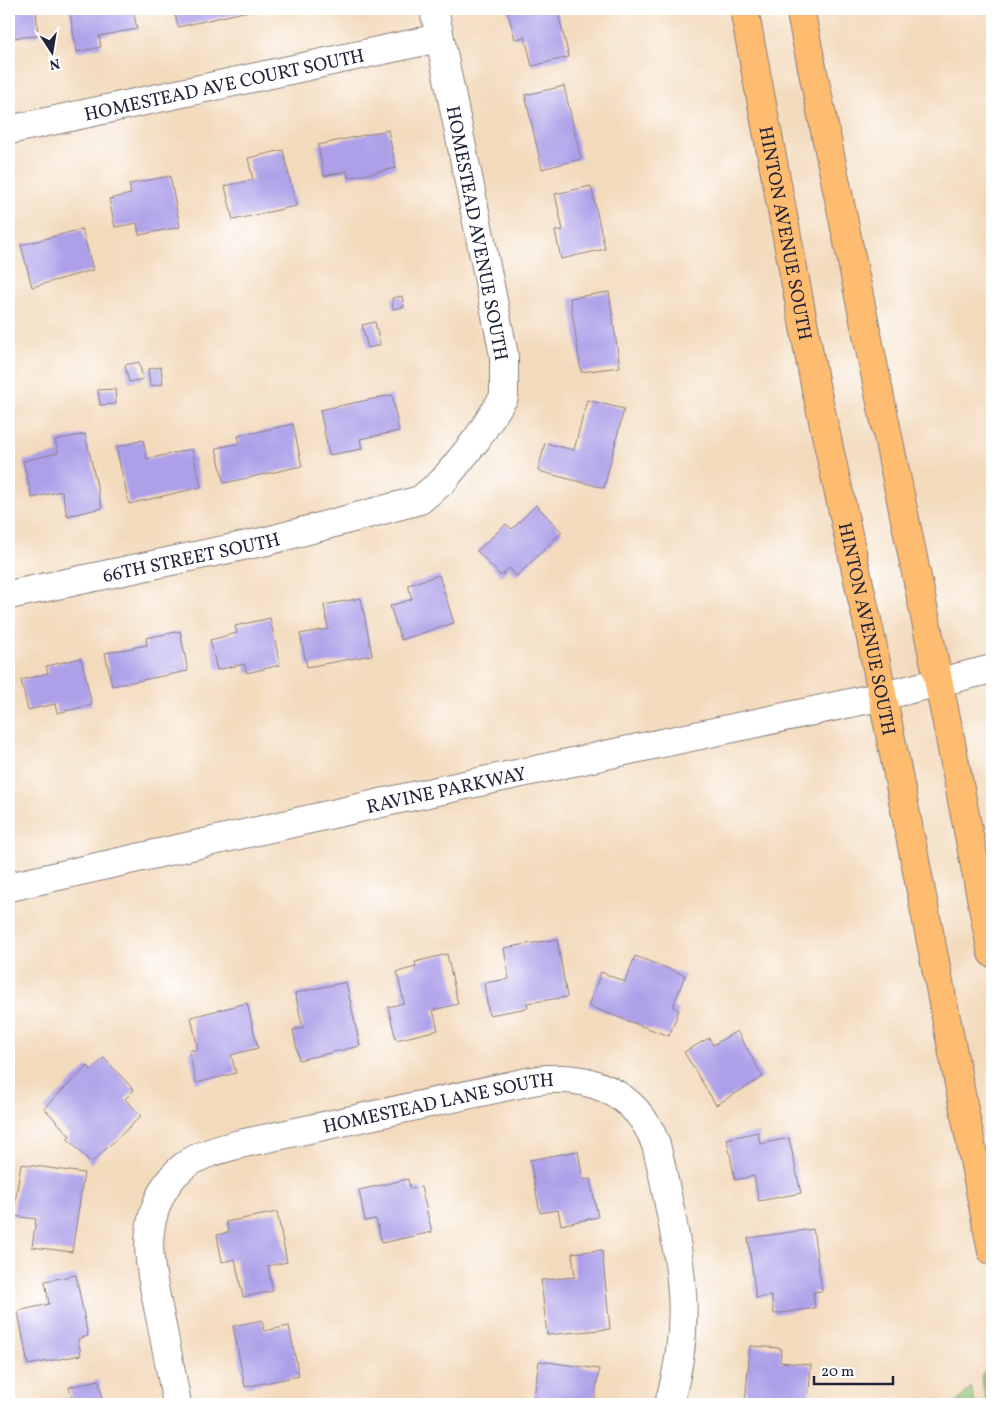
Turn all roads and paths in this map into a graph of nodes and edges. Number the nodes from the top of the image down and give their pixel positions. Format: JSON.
{"nodes":[{"id":1,"x":434,"y":9,"type":"edge"},
{"id":2,"x":744,"y":9,"type":"edge"},
{"id":3,"x":800,"y":9,"type":"edge"},
{"id":4,"x":439,"y":38,"type":"junction"},
{"id":5,"x":9,"y":130,"type":"edge"},
{"id":6,"x":373,"y":513,"type":"joint"},
{"id":7,"x":9,"y":595,"type":"edge"},
{"id":8,"x":992,"y":669,"type":"edge"},
{"id":9,"x":938,"y":682,"type":"junction"},
{"id":10,"x":883,"y":696,"type":"junction"},
{"id":11,"x":9,"y":887,"type":"edge"},
{"id":12,"x":992,"y":953,"type":"edge"},
{"id":13,"x":992,"y":1251,"type":"edge"},
{"id":14,"x":177,"y":1404,"type":"edge"},
{"id":15,"x":669,"y":1404,"type":"edge"}],
"edges":[{"from":1,"to":4,"type":"street","name":"HOMESTEAD AVENUE SOUTH"},
{"from":2,"to":10,"type":"main road","name":"HINTON AVENUE SOUTH"},
{"from":3,"to":9,"type":"main road"},
{"from":4,"to":5,"type":"street","name":"HOMESTEAD AVE COURT SOUTH"},
{"from":4,"to":6,"type":"street","name":"HOMESTEAD AVENUE SOUTH"},
{"from":6,"to":7,"type":"street","name":"66TH STREET SOUTH"},
{"from":8,"to":9,"type":"street","name":"RAVINE PARKWAY"},
{"from":9,"to":10,"type":"street","name":"RAVINE PARKWAY"},
{"from":9,"to":12,"type":"main road"},
{"from":10,"to":11,"type":"street","name":"RAVINE PARKWAY"},
{"from":10,"to":13,"type":"main road","name":"HINTON AVENUE SOUTH"},
{"from":14,"to":15,"type":"street","name":"HOMESTEAD LANE SOUTH"}]}
